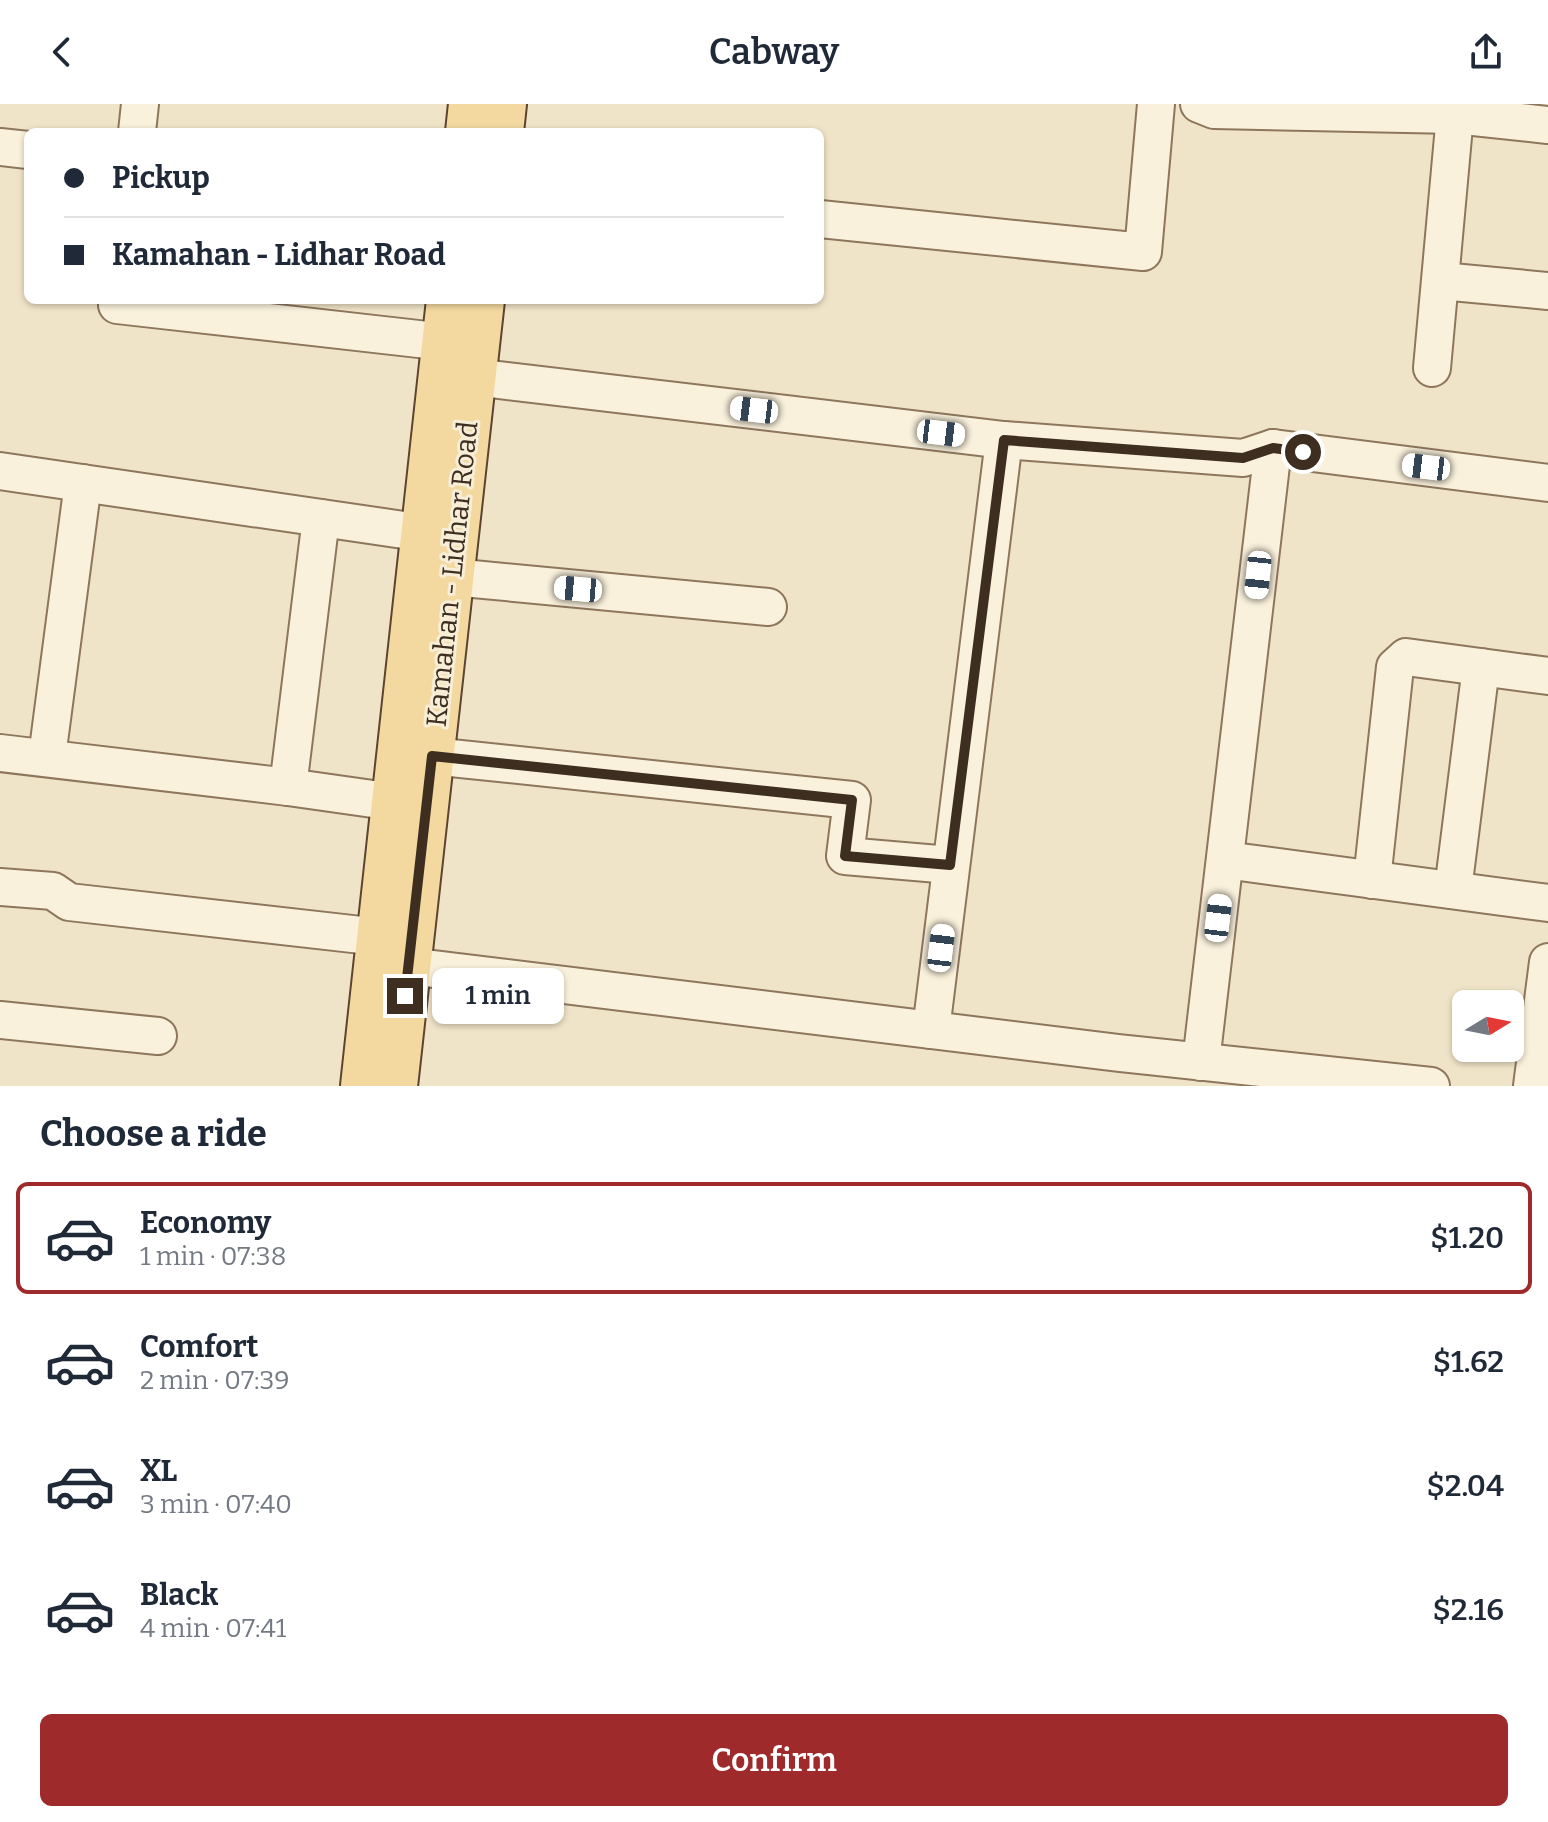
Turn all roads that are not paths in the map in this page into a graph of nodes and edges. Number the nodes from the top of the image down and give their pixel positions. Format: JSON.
{"nodes":[{"id":1,"x":140,"y":104,"type":"edge"},
{"id":2,"x":471,"y":104,"type":"edge"},
{"id":3,"x":504,"y":104,"type":"edge"},
{"id":4,"x":1156,"y":104,"type":"edge"},
{"id":5,"x":1199,"y":104,"type":"edge"},
{"id":6,"x":1455,"y":115,"type":"junction"},
{"id":7,"x":1548,"y":125,"type":"edge"},
{"id":8,"x":137,"y":128,"type":"edge"},
{"id":9,"x":468,"y":128,"type":"edge"},
{"id":10,"x":501,"y":128,"type":"edge"},
{"id":11,"x":0,"y":147,"type":"edge"},
{"id":12,"x":24,"y":150,"type":"edge"},
{"id":13,"x":824,"y":219,"type":"edge"},
{"id":14,"x":1441,"y":281,"type":"junction"},
{"id":15,"x":1548,"y":291,"type":"edge"},
{"id":16,"x":117,"y":304,"type":"edge"},
{"id":17,"x":482,"y":304,"type":"edge"},
{"id":18,"x":447,"y":321,"type":"edge"},
{"id":19,"x":1432,"y":368,"type":"dead end"},
{"id":20,"x":474,"y":377,"type":"junction"},
{"id":21,"x":1004,"y":440,"type":"junction"},
{"id":22,"x":1273,"y":448,"type":"junction"},
{"id":23,"x":0,"y":471,"type":"edge"},
{"id":24,"x":83,"y":483,"type":"junction"},
{"id":25,"x":1548,"y":483,"type":"edge"},
{"id":26,"x":321,"y":518,"type":"junction"},
{"id":27,"x":424,"y":533,"type":"junction"},
{"id":28,"x":452,"y":577,"type":"junction"},
{"id":29,"x":768,"y":607,"type":"dead end"},
{"id":30,"x":1481,"y":667,"type":"junction"},
{"id":31,"x":1548,"y":676,"type":"edge"},
{"id":32,"x":0,"y":753,"type":"edge"},
{"id":33,"x":432,"y":756,"type":"junction"},
{"id":34,"x":47,"y":757,"type":"junction"},
{"id":35,"x":288,"y":787,"type":"junction"},
{"id":36,"x":394,"y":802,"type":"junction"},
{"id":37,"x":1225,"y":860,"type":"junction"},
{"id":38,"x":950,"y":865,"type":"junction"},
{"id":39,"x":1372,"y":880,"type":"junction"},
{"id":40,"x":0,"y":887,"type":"edge"},
{"id":41,"x":1453,"y":890,"type":"junction"},
{"id":42,"x":1548,"y":903,"type":"edge"},
{"id":43,"x":394,"y":952,"type":"junction"},
{"id":44,"x":1548,"y":962,"type":"edge"},
{"id":45,"x":0,"y":1020,"type":"edge"},
{"id":46,"x":931,"y":1030,"type":"junction"},
{"id":47,"x":158,"y":1036,"type":"dead end"},
{"id":48,"x":1201,"y":1062,"type":"junction"},
{"id":49,"x":1116,"y":1070,"type":"edge"},
{"id":50,"x":1378,"y":1083,"type":"edge"},
{"id":51,"x":363,"y":1086,"type":"edge"},
{"id":52,"x":395,"y":1086,"type":"edge"},
{"id":53,"x":1431,"y":1086,"type":"edge"},
{"id":54,"x":1532,"y":1086,"type":"edge"}],
"edges":[{"from":1,"to":8,"type":"street"},
{"from":2,"to":9,"type":"main road"},
{"from":3,"to":10,"type":"main road"},
{"from":4,"to":13,"type":"street"},
{"from":5,"to":6,"type":"street"},
{"from":6,"to":7,"type":"street"},
{"from":6,"to":14,"type":"street"},
{"from":11,"to":12,"type":"street"},
{"from":14,"to":15,"type":"street"},
{"from":14,"to":19,"type":"street"},
{"from":16,"to":18,"type":"street"},
{"from":17,"to":20,"type":"main road","name":"Kamahan - Lidhar Road"},
{"from":18,"to":27,"type":"main road","name":"Kamahan - Lidhar Road"},
{"from":20,"to":21,"type":"street"},
{"from":20,"to":28,"type":"main road","name":"Kamahan - Lidhar Road"},
{"from":21,"to":22,"type":"street"},
{"from":21,"to":38,"type":"street"},
{"from":22,"to":25,"type":"street"},
{"from":22,"to":37,"type":"street"},
{"from":23,"to":24,"type":"street"},
{"from":24,"to":26,"type":"street"},
{"from":24,"to":34,"type":"street"},
{"from":26,"to":27,"type":"street"},
{"from":26,"to":35,"type":"street"},
{"from":27,"to":36,"type":"main road","name":"Kamahan - Lidhar Road"},
{"from":28,"to":29,"type":"street"},
{"from":28,"to":33,"type":"main road","name":"Kamahan - Lidhar Road"},
{"from":30,"to":31,"type":"street"},
{"from":30,"to":39,"type":"street"},
{"from":30,"to":41,"type":"street"},
{"from":32,"to":34,"type":"street"},
{"from":33,"to":38,"type":"street"},
{"from":33,"to":43,"type":"main road","name":"Kamahan - Lidhar Road"},
{"from":34,"to":35,"type":"street"},
{"from":35,"to":36,"type":"street"},
{"from":36,"to":43,"type":"main road","name":"Kamahan - Lidhar Road"},
{"from":37,"to":39,"type":"street"},
{"from":37,"to":48,"type":"street"},
{"from":38,"to":46,"type":"street"},
{"from":39,"to":41,"type":"street"},
{"from":40,"to":43,"type":"street"},
{"from":41,"to":42,"type":"street"},
{"from":43,"to":46,"type":"street"},
{"from":43,"to":51,"type":"main road","name":"Kamahan - Lidhar Road"},
{"from":43,"to":52,"type":"main road","name":"Kamahan - Lidhar Road"},
{"from":44,"to":54,"type":"street"},
{"from":45,"to":47,"type":"street"},
{"from":46,"to":49,"type":"street"},
{"from":48,"to":49,"type":"street"},
{"from":48,"to":50,"type":"street"},
{"from":50,"to":53,"type":"street"}]}
